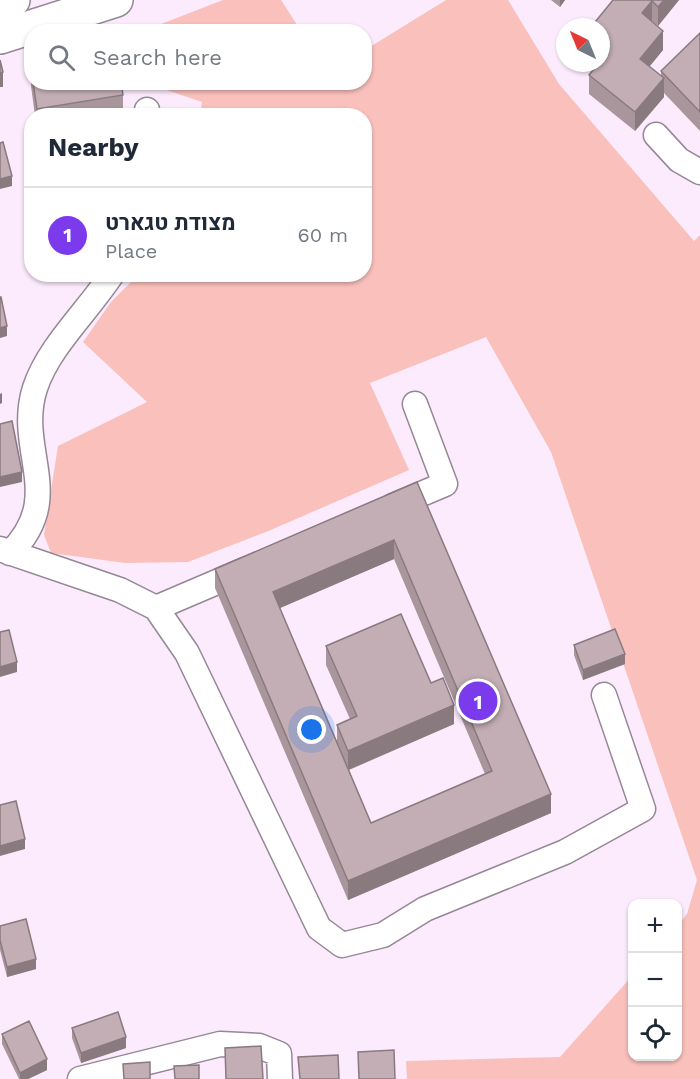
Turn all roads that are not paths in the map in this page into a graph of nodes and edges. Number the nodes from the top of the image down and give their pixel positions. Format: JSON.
{"nodes":[{"id":1,"x":14,"y":0,"type":"edge"},
{"id":2,"x":116,"y":0,"type":"edge"},
{"id":3,"x":0,"y":4,"type":"edge"},
{"id":4,"x":41,"y":24,"type":"edge"},
{"id":5,"x":24,"y":29,"type":"edge"},
{"id":6,"x":0,"y":37,"type":"edge"},
{"id":7,"x":656,"y":135,"type":"dead end"},
{"id":8,"x":700,"y":172,"type":"edge"},
{"id":9,"x":107,"y":282,"type":"edge"},
{"id":10,"x":415,"y":404,"type":"dead end"},
{"id":11,"x":370,"y":516,"type":"edge"},
{"id":12,"x":5,"y":551,"type":"edge"},
{"id":13,"x":263,"y":562,"type":"edge"},
{"id":14,"x":156,"y":608,"type":"junction"},
{"id":15,"x":604,"y":695,"type":"dead end"},
{"id":16,"x":80,"y":1079,"type":"edge"},
{"id":17,"x":280,"y":1079,"type":"edge"}],
"edges":[{"from":1,"to":3,"type":"highway"},
{"from":2,"to":4,"type":"highway"},
{"from":5,"to":6,"type":"highway"},
{"from":7,"to":8,"type":"street"},
{"from":9,"to":12,"type":"street"},
{"from":10,"to":11,"type":"street"},
{"from":12,"to":14,"type":"street"},
{"from":13,"to":14,"type":"street"},
{"from":14,"to":15,"type":"street"},
{"from":16,"to":17,"type":"street"}]}
